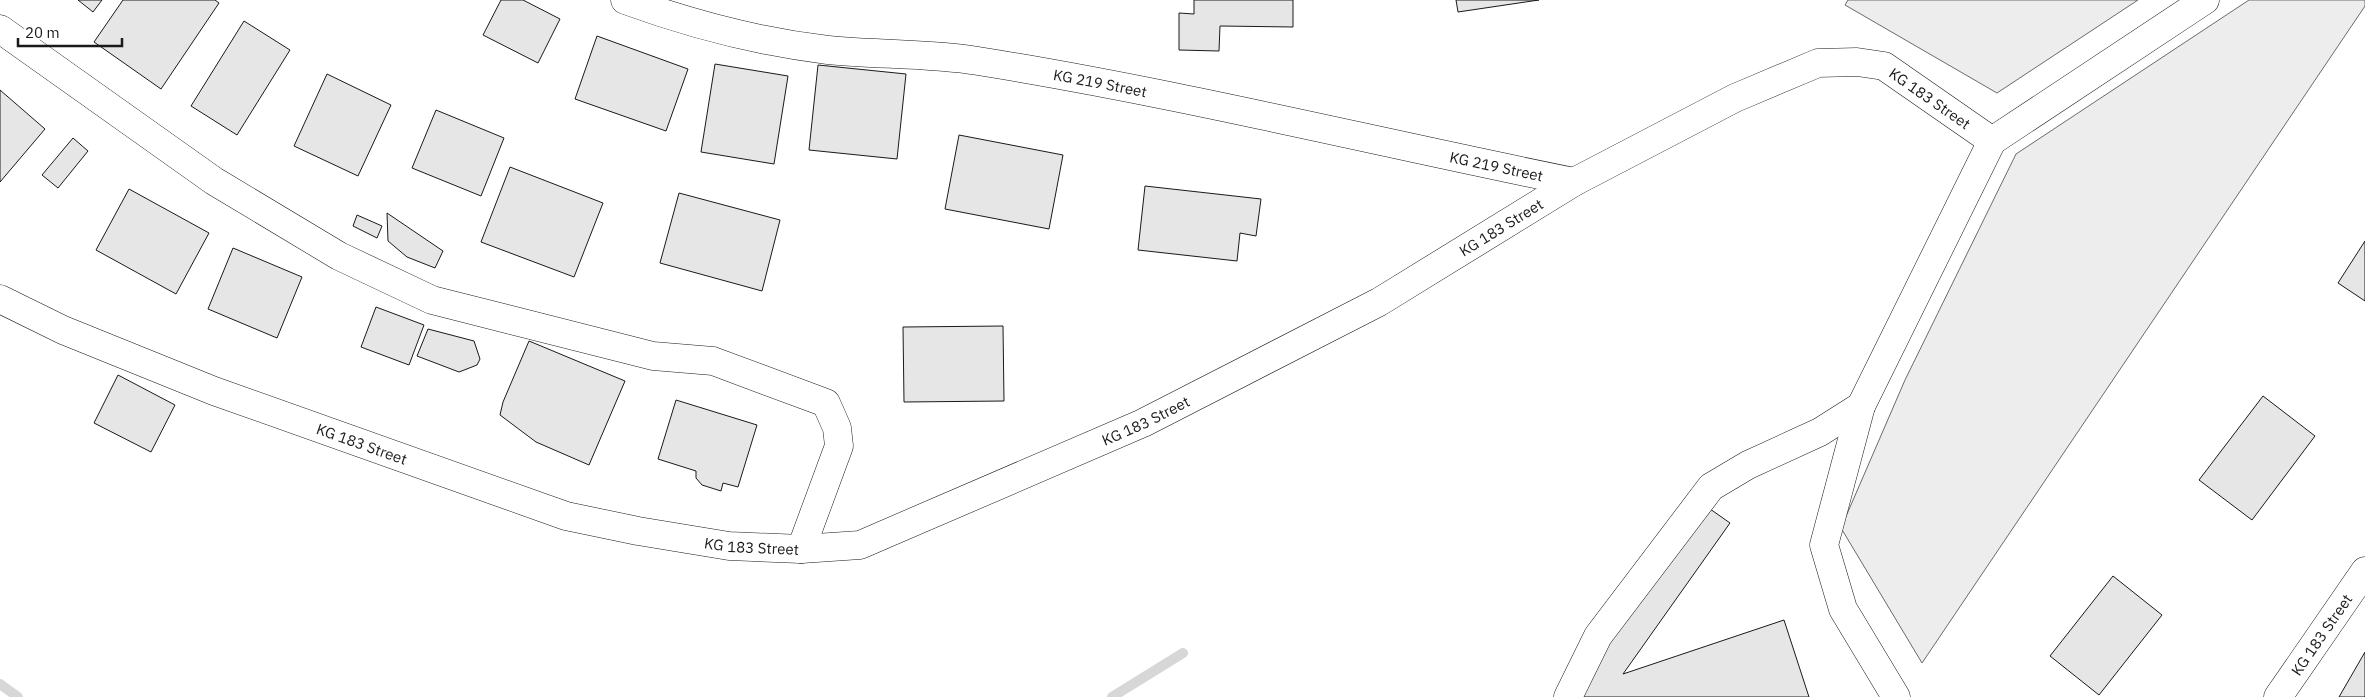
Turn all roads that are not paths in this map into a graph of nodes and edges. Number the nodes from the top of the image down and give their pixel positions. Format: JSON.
{"nodes":[{"id":1,"x":625,"y":0,"type":"edge"},
{"id":2,"x":2205,"y":0,"type":"edge"},
{"id":3,"x":0,"y":29,"type":"edge"},
{"id":4,"x":1992,"y":141,"type":"junction"},
{"id":5,"x":1574,"y":182,"type":"junction"},
{"id":6,"x":0,"y":299,"type":"edge"},
{"id":7,"x":1861,"y":406,"type":"junction"},
{"id":8,"x":801,"y":549,"type":"junction"},
{"id":9,"x":2365,"y":571,"type":"edge"},
{"id":10,"x":1568,"y":697,"type":"edge"},
{"id":11,"x":1896,"y":697,"type":"edge"},
{"id":12,"x":2278,"y":697,"type":"edge"}],
"edges":[{"from":1,"to":5,"type":"street","name":"KG 219 Street"},
{"from":2,"to":4,"type":"street"},
{"from":3,"to":8,"type":"street"},
{"from":4,"to":5,"type":"street","name":"KG 183 Street"},
{"from":4,"to":7,"type":"street"},
{"from":5,"to":8,"type":"street","name":"KG 183 Street"},
{"from":6,"to":8,"type":"street","name":"KG 183 Street"},
{"from":7,"to":10,"type":"street"},
{"from":7,"to":11,"type":"street"},
{"from":9,"to":12,"type":"street","name":"KG 183 Street"}]}
